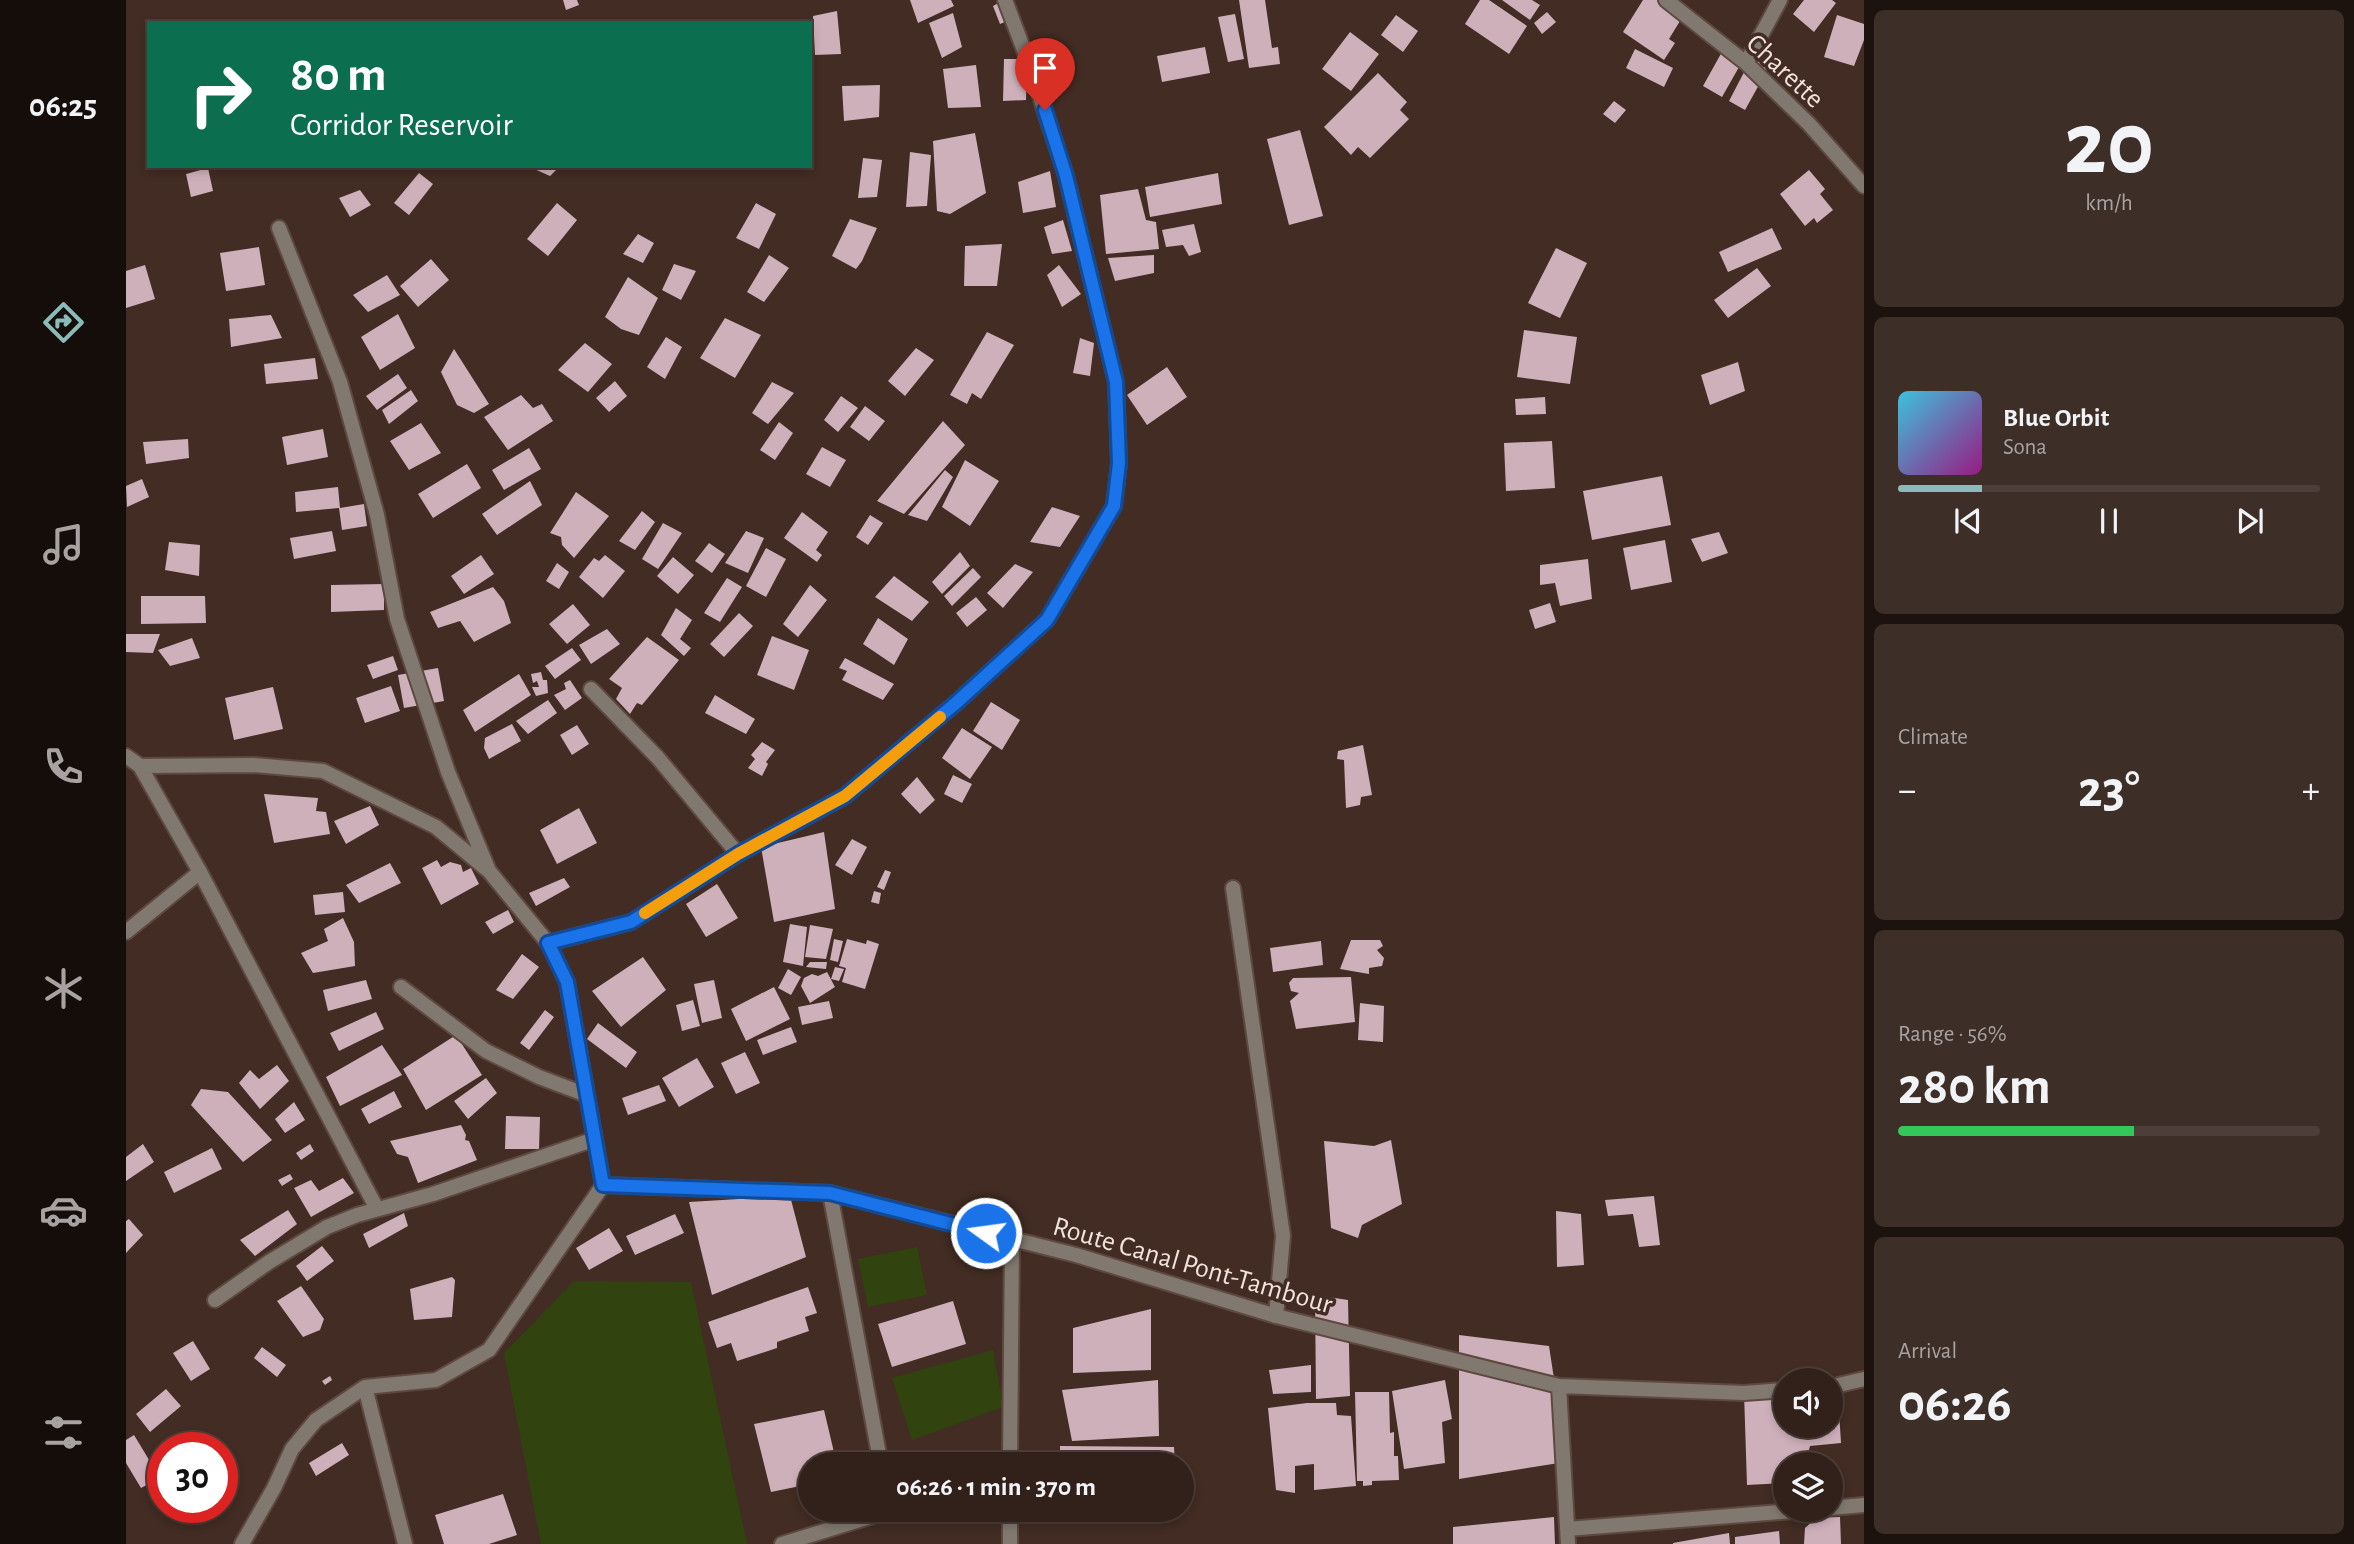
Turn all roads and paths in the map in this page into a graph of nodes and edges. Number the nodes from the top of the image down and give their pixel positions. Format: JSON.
{"nodes":[{"id":1,"x":1005,"y":0,"type":"edge"},
{"id":2,"x":1666,"y":0,"type":"edge"},
{"id":3,"x":1780,"y":0,"type":"edge"},
{"id":4,"x":1746,"y":63,"type":"junction"},
{"id":5,"x":1864,"y":186,"type":"edge"},
{"id":6,"x":279,"y":228,"type":"dead end"},
{"id":7,"x":591,"y":689,"type":"dead end"},
{"id":8,"x":126,"y":756,"type":"edge"},
{"id":9,"x":140,"y":766,"type":"junction"},
{"id":10,"x":738,"y":854,"type":"junction"},
{"id":11,"x":489,"y":871,"type":"junction"},
{"id":12,"x":200,"y":872,"type":"junction"},
{"id":13,"x":1233,"y":888,"type":"dead end"},
{"id":14,"x":126,"y":932,"type":"edge"},
{"id":15,"x":548,"y":943,"type":"junction"},
{"id":16,"x":401,"y":988,"type":"dead end"},
{"id":17,"x":587,"y":1095,"type":"junction"},
{"id":18,"x":595,"y":1139,"type":"junction"},
{"id":19,"x":603,"y":1185,"type":"junction"},
{"id":20,"x":830,"y":1193,"type":"junction"},
{"id":21,"x":377,"y":1209,"type":"junction"},
{"id":22,"x":1012,"y":1240,"type":"junction"},
{"id":23,"x":215,"y":1300,"type":"dead end"},
{"id":24,"x":1276,"y":1316,"type":"junction"},
{"id":25,"x":1864,"y":1379,"type":"edge"},
{"id":26,"x":1843,"y":1384,"type":"edge"},
{"id":27,"x":1559,"y":1386,"type":"junction"},
{"id":28,"x":365,"y":1387,"type":"junction"},
{"id":29,"x":1773,"y":1391,"type":"edge"},
{"id":30,"x":879,"y":1452,"type":"edge"},
{"id":31,"x":1010,"y":1452,"type":"edge"},
{"id":32,"x":1864,"y":1505,"type":"edge"},
{"id":33,"x":1843,"y":1507,"type":"edge"},
{"id":34,"x":1773,"y":1514,"type":"edge"},
{"id":35,"x":854,"y":1522,"type":"edge"},
{"id":36,"x":1010,"y":1522,"type":"edge"},
{"id":37,"x":1568,"y":1537,"type":"edge"},
{"id":38,"x":242,"y":1544,"type":"edge"},
{"id":39,"x":405,"y":1544,"type":"edge"},
{"id":40,"x":782,"y":1544,"type":"edge"},
{"id":41,"x":1010,"y":1544,"type":"edge"}],
"edges":[{"from":1,"to":10,"type":"street"},
{"from":2,"to":4,"type":"street","name":"Charette"},
{"from":3,"to":4,"type":"street"},
{"from":4,"to":5,"type":"street","name":"Charette"},
{"from":6,"to":11,"type":"street"},
{"from":7,"to":10,"type":"street"},
{"from":8,"to":9,"type":"street"},
{"from":9,"to":11,"type":"street"},
{"from":9,"to":12,"type":"street"},
{"from":10,"to":15,"type":"street"},
{"from":11,"to":15,"type":"street"},
{"from":12,"to":14,"type":"street"},
{"from":12,"to":21,"type":"street"},
{"from":13,"to":24,"type":"street"},
{"from":15,"to":17,"type":"street"},
{"from":16,"to":17,"type":"street"},
{"from":17,"to":18,"type":"street"},
{"from":18,"to":19,"type":"street"},
{"from":18,"to":21,"type":"street"},
{"from":19,"to":20,"type":"street","name":"Route Canal Pont-Tambour"},
{"from":19,"to":28,"type":"street"},
{"from":20,"to":22,"type":"street","name":"Route Canal Pont-Tambour"},
{"from":20,"to":30,"type":"street"},
{"from":21,"to":23,"type":"street"},
{"from":22,"to":24,"type":"street","name":"Route Canal Pont-Tambour"},
{"from":22,"to":31,"type":"street"},
{"from":24,"to":27,"type":"street","name":"Route Canal Pont-Tambour"},
{"from":25,"to":26,"type":"street"},
{"from":27,"to":29,"type":"street","name":"Route Canal Pont-Tambour"},
{"from":27,"to":37,"type":"street"},
{"from":28,"to":38,"type":"street"},
{"from":28,"to":39,"type":"street"},
{"from":32,"to":33,"type":"street"},
{"from":34,"to":37,"type":"street"},
{"from":35,"to":40,"type":"street"},
{"from":36,"to":41,"type":"street"}]}
